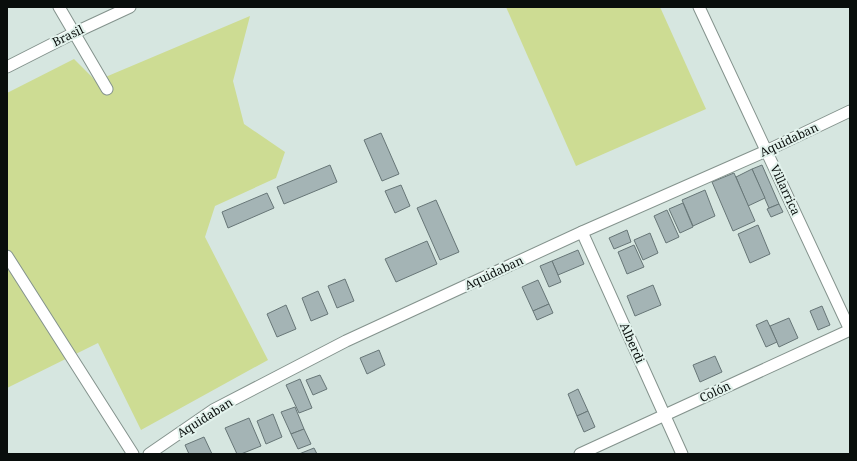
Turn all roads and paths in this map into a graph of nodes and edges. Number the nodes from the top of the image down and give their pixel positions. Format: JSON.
{"nodes":[{"id":1,"x":59,"y":7,"type":"edge"},
{"id":2,"x":130,"y":7,"type":"edge"},
{"id":3,"x":699,"y":7,"type":"edge"},
{"id":4,"x":74,"y":33,"type":"junction"},
{"id":5,"x":7,"y":67,"type":"edge"},
{"id":6,"x":107,"y":89,"type":"dead end"},
{"id":7,"x":850,"y":111,"type":"edge"},
{"id":8,"x":766,"y":151,"type":"junction"},
{"id":9,"x":582,"y":232,"type":"junction"},
{"id":10,"x":7,"y":256,"type":"edge"},
{"id":11,"x":850,"y":330,"type":"edge"},
{"id":12,"x":665,"y":415,"type":"junction"},
{"id":13,"x":133,"y":454,"type":"edge"},
{"id":14,"x":148,"y":454,"type":"edge"},
{"id":15,"x":580,"y":454,"type":"edge"},
{"id":16,"x":682,"y":454,"type":"edge"}],
"edges":[{"from":1,"to":4,"type":"street"},
{"from":2,"to":4,"type":"street","name":"Brasil"},
{"from":3,"to":8,"type":"street","name":"Villarrica"},
{"from":4,"to":5,"type":"street","name":"Brasil"},
{"from":4,"to":6,"type":"street"},
{"from":7,"to":8,"type":"street","name":"Aquidaban"},
{"from":8,"to":9,"type":"street","name":"Aquidaban"},
{"from":8,"to":11,"type":"street","name":"Villarrica"},
{"from":9,"to":12,"type":"street","name":"Alberdi"},
{"from":9,"to":14,"type":"street","name":"Aquidaban"},
{"from":10,"to":13,"type":"street"},
{"from":11,"to":12,"type":"street","name":"Colón"},
{"from":12,"to":15,"type":"street","name":"Colón"},
{"from":12,"to":16,"type":"street","name":"Alberdi"}]}
